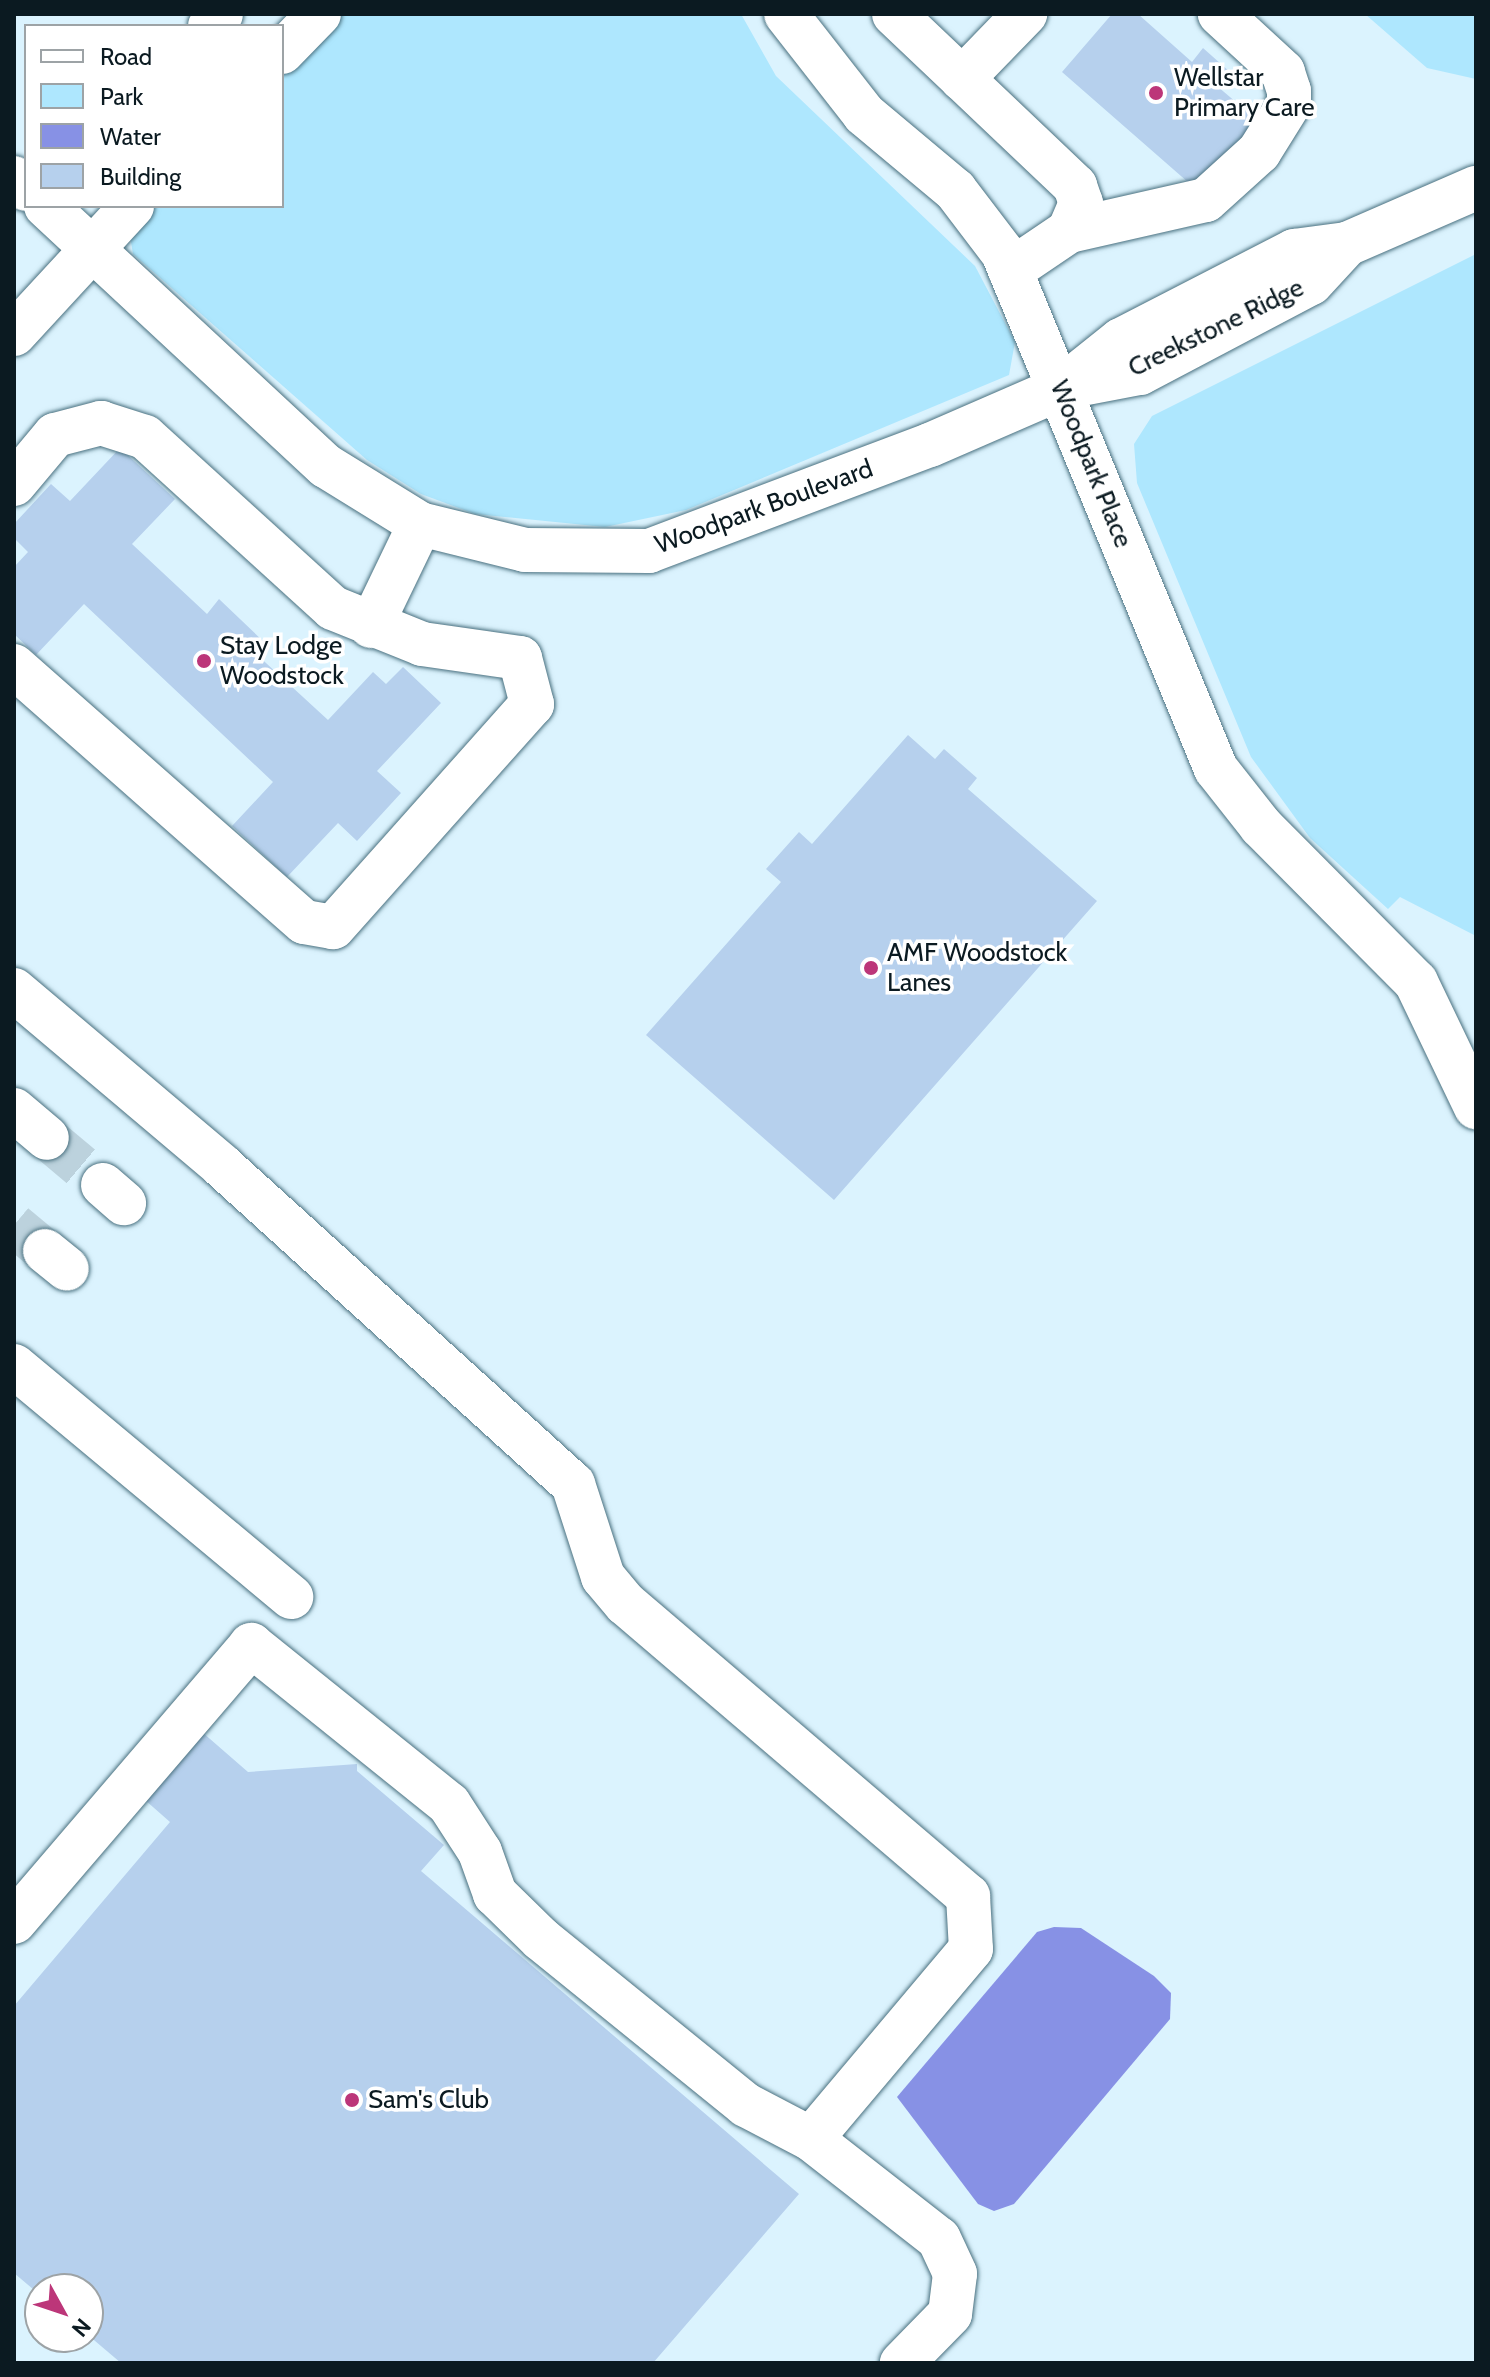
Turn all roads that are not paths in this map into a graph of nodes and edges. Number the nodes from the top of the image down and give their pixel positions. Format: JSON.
{"nodes":[{"id":1,"x":319,"y":14,"type":"edge"},
{"id":2,"x":786,"y":14,"type":"edge"},
{"id":3,"x":894,"y":14,"type":"edge"},
{"id":4,"x":1025,"y":14,"type":"edge"},
{"id":5,"x":1220,"y":14,"type":"edge"},
{"id":6,"x":284,"y":50,"type":"edge"},
{"id":7,"x":962,"y":79,"type":"junction"},
{"id":8,"x":1476,"y":188,"type":"edge"},
{"id":9,"x":48,"y":208,"type":"edge"},
{"id":10,"x":130,"y":208,"type":"edge"},
{"id":11,"x":1069,"y":231,"type":"junction"},
{"id":12,"x":92,"y":247,"type":"junction"},
{"id":13,"x":1010,"y":271,"type":"junction"},
{"id":14,"x":14,"y":334,"type":"edge"},
{"id":15,"x":1061,"y":388,"type":"junction"},
{"id":16,"x":14,"y":484,"type":"edge"},
{"id":17,"x":420,"y":524,"type":"junction"},
{"id":18,"x":371,"y":626,"type":"junction"},
{"id":19,"x":14,"y":666,"type":"edge"},
{"id":20,"x":14,"y":990,"type":"edge"},
{"id":21,"x":1476,"y":1107,"type":"edge"},
{"id":22,"x":14,"y":1110,"type":"edge"},
{"id":23,"x":47,"y":1138,"type":"tunnel mouth"},
{"id":24,"x":14,"y":1366,"type":"edge"},
{"id":25,"x":291,"y":1597,"type":"dead end"},
{"id":26,"x":14,"y":1922,"type":"edge"},
{"id":27,"x":811,"y":2139,"type":"junction"},
{"id":28,"x":902,"y":2363,"type":"edge"}],
"edges":[{"from":1,"to":6,"type":"street"},
{"from":2,"to":13,"type":"street","name":"Woodpark Place"},
{"from":3,"to":7,"type":"street"},
{"from":4,"to":7,"type":"street"},
{"from":5,"to":11,"type":"street"},
{"from":7,"to":11,"type":"street"},
{"from":8,"to":15,"type":"street","name":"Creekstone Ridge"},
{"from":9,"to":12,"type":"street","name":"Woodpark Boulevard"},
{"from":10,"to":12,"type":"street"},
{"from":11,"to":13,"type":"street"},
{"from":12,"to":14,"type":"street"},
{"from":12,"to":17,"type":"street","name":"Woodpark Boulevard"},
{"from":13,"to":15,"type":"street","name":"Woodpark Place"},
{"from":15,"to":17,"type":"street","name":"Woodpark Boulevard"},
{"from":15,"to":21,"type":"street","name":"Woodpark Place"},
{"from":16,"to":18,"type":"street"},
{"from":17,"to":18,"type":"street"},
{"from":18,"to":19,"type":"street"},
{"from":20,"to":27,"type":"street"},
{"from":22,"to":23,"type":"street"},
{"from":24,"to":25,"type":"street"},
{"from":26,"to":27,"type":"street"},
{"from":27,"to":28,"type":"street"}]}
